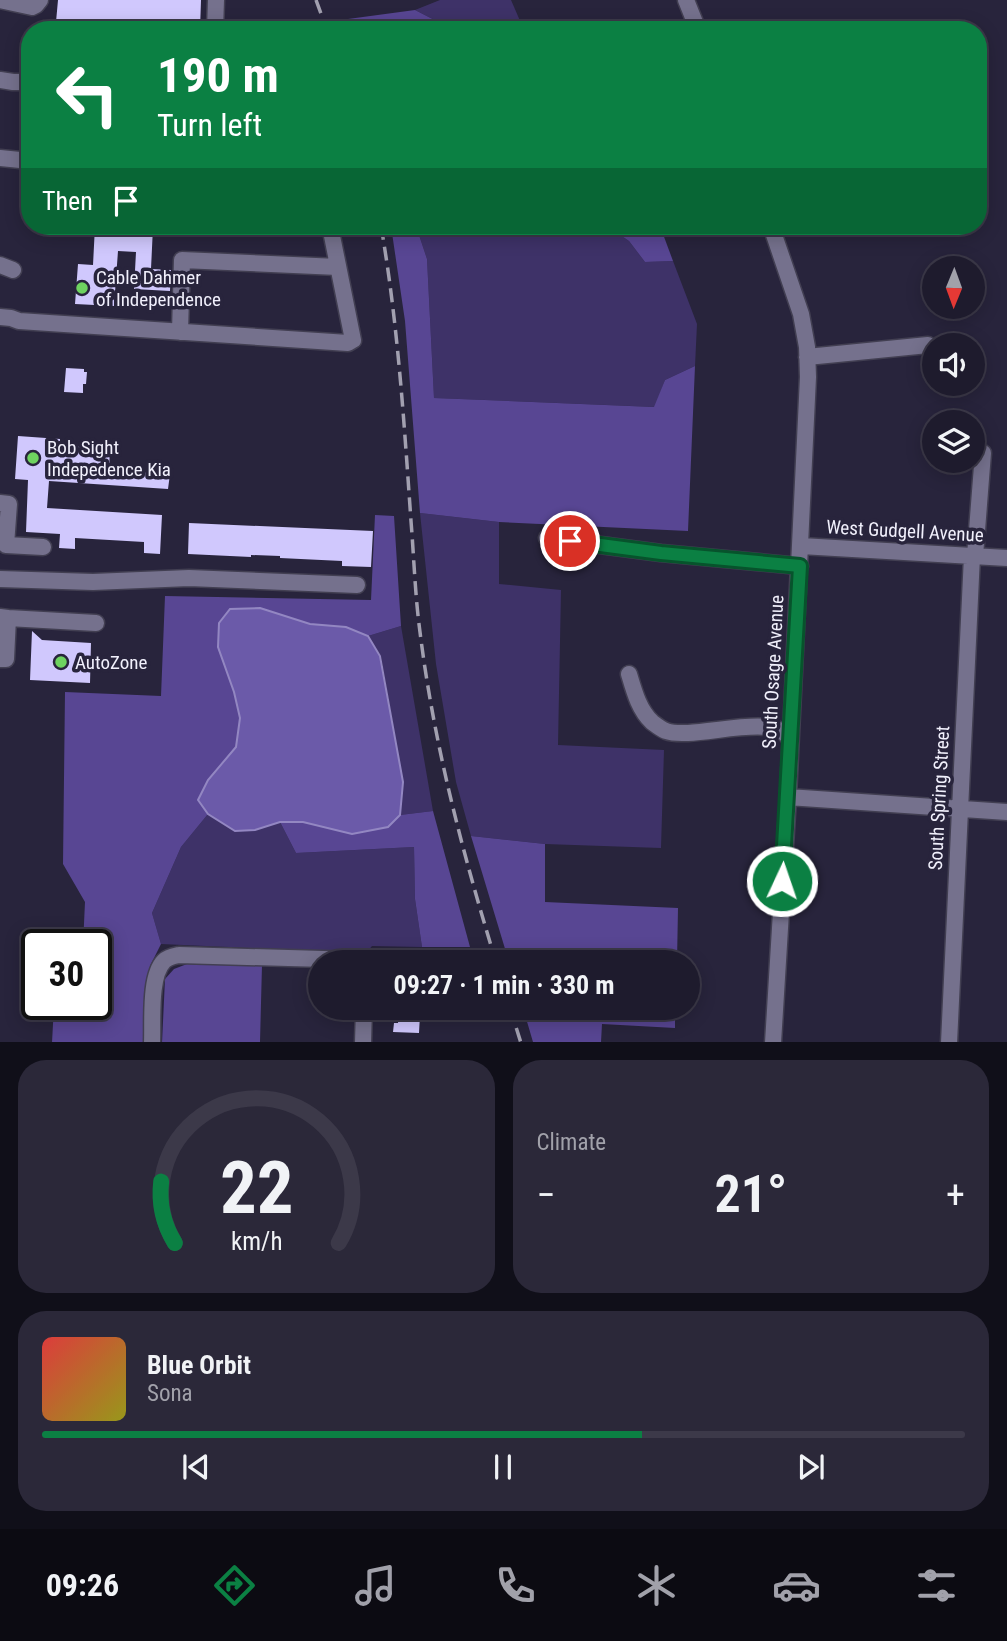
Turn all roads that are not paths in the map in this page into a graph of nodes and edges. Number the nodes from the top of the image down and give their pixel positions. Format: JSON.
{"nodes":[{"id":1,"x":0,"y":0,"type":"edge"},
{"id":2,"x":40,"y":0,"type":"edge"},
{"id":3,"x":216,"y":0,"type":"edge"},
{"id":4,"x":687,"y":0,"type":"edge"},
{"id":5,"x":215,"y":21,"type":"edge"},
{"id":6,"x":695,"y":21,"type":"edge"},
{"id":7,"x":0,"y":80,"type":"edge"},
{"id":8,"x":21,"y":82,"type":"edge"},
{"id":9,"x":0,"y":158,"type":"edge"},
{"id":10,"x":21,"y":160,"type":"edge"},
{"id":11,"x":332,"y":235,"type":"edge"},
{"id":12,"x":774,"y":235,"type":"edge"},
{"id":13,"x":338,"y":267,"type":"junction"},
{"id":14,"x":0,"y":317,"type":"edge"},
{"id":15,"x":180,"y":332,"type":"junction"},
{"id":16,"x":922,"y":346,"type":"edge"},
{"id":17,"x":807,"y":357,"type":"junction"},
{"id":18,"x":981,"y":473,"type":"edge"},
{"id":19,"x":0,"y":503,"type":"edge"},
{"id":20,"x":547,"y":538,"type":"dead end"},
{"id":21,"x":801,"y":546,"type":"junction"},
{"id":22,"x":43,"y":547,"type":"dead end"},
{"id":23,"x":974,"y":556,"type":"junction"},
{"id":24,"x":1007,"y":558,"type":"edge"},
{"id":25,"x":800,"y":566,"type":"junction"},
{"id":26,"x":0,"y":579,"type":"edge"},
{"id":27,"x":357,"y":585,"type":"dead end"},
{"id":28,"x":4,"y":618,"type":"edge"},
{"id":29,"x":96,"y":623,"type":"dead end"},
{"id":30,"x":0,"y":659,"type":"edge"},
{"id":31,"x":629,"y":674,"type":"dead end"},
{"id":32,"x":790,"y":740,"type":"junction"},
{"id":33,"x":788,"y":797,"type":"junction"},
{"id":34,"x":960,"y":809,"type":"junction"},
{"id":35,"x":1007,"y":812,"type":"edge"},
{"id":36,"x":308,"y":958,"type":"edge"},
{"id":37,"x":364,"y":1020,"type":"edge"},
{"id":38,"x":152,"y":1042,"type":"edge"},
{"id":39,"x":363,"y":1042,"type":"edge"},
{"id":40,"x":773,"y":1042,"type":"edge"},
{"id":41,"x":949,"y":1042,"type":"edge"}],
"edges":[{"from":1,"to":2,"type":"street"},
{"from":3,"to":5,"type":"street"},
{"from":4,"to":6,"type":"street"},
{"from":7,"to":8,"type":"street"},
{"from":9,"to":10,"type":"street"},
{"from":11,"to":13,"type":"street"},
{"from":12,"to":17,"type":"street","name":"South Osage Avenue"},
{"from":13,"to":15,"type":"street"},
{"from":13,"to":15,"type":"street"},
{"from":14,"to":15,"type":"street"},
{"from":16,"to":17,"type":"street"},
{"from":17,"to":21,"type":"street","name":"South Osage Avenue"},
{"from":18,"to":23,"type":"street","name":"South Spring Street"},
{"from":19,"to":22,"type":"street"},
{"from":20,"to":25,"type":"street"},
{"from":21,"to":23,"type":"street","name":"West Gudgell Avenue"},
{"from":21,"to":25,"type":"street","name":"South Osage Avenue"},
{"from":23,"to":24,"type":"street","name":"West Gudgell Avenue"},
{"from":23,"to":34,"type":"street","name":"South Spring Street"},
{"from":25,"to":32,"type":"street","name":"South Osage Avenue"},
{"from":26,"to":27,"type":"street"},
{"from":28,"to":29,"type":"street"},
{"from":28,"to":30,"type":"street"},
{"from":31,"to":32,"type":"street"},
{"from":32,"to":33,"type":"street","name":"South Osage Avenue"},
{"from":33,"to":34,"type":"street"},
{"from":33,"to":40,"type":"street","name":"South Osage Avenue"},
{"from":34,"to":35,"type":"street"},
{"from":34,"to":41,"type":"street","name":"South Spring Street"},
{"from":36,"to":38,"type":"street"},
{"from":37,"to":39,"type":"street"}]}
